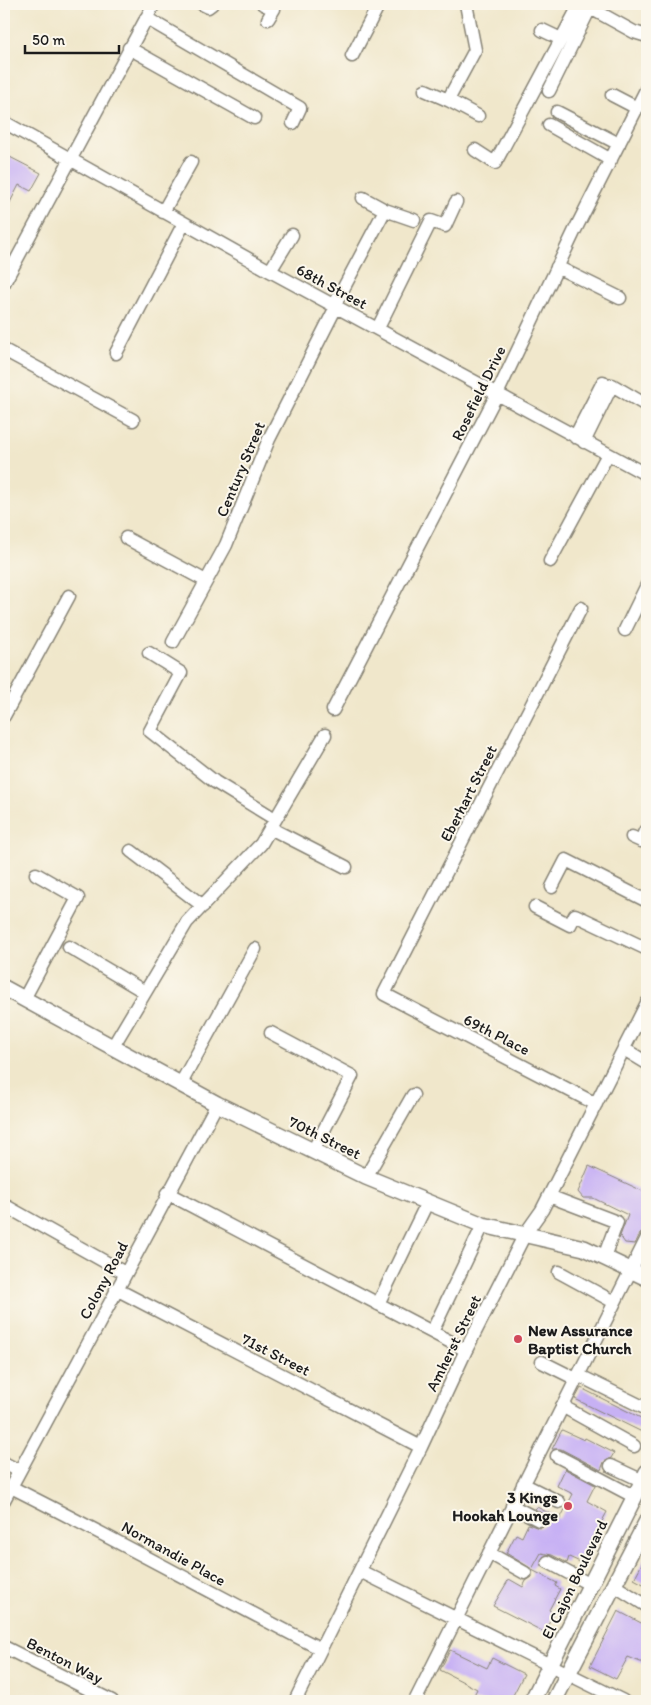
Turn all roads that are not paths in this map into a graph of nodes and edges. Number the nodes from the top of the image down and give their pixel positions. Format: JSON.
{"nodes":[{"id":1,"x":154,"y":4,"type":"edge"},
{"id":2,"x":202,"y":4,"type":"edge"},
{"id":3,"x":212,"y":4,"type":"edge"},
{"id":4,"x":263,"y":4,"type":"edge"},
{"id":5,"x":379,"y":4,"type":"edge"},
{"id":6,"x":466,"y":4,"type":"edge"},
{"id":7,"x":584,"y":5,"type":"edge"},
{"id":8,"x":146,"y":18,"type":"junction"},
{"id":9,"x":268,"y":19,"type":"dead end"},
{"id":10,"x":542,"y":30,"type":"dead end"},
{"id":11,"x":647,"y":36,"type":"edge"},
{"id":12,"x":561,"y":40,"type":"junction"},
{"id":13,"x":129,"y":48,"type":"junction"},
{"id":14,"x":352,"y":56,"type":"dead end"},
{"id":15,"x":647,"y":88,"type":"edge"},
{"id":16,"x":425,"y":90,"type":"dead end"},
{"id":17,"x":549,"y":92,"type":"dead end"},
{"id":18,"x":612,"y":95,"type":"dead end"},
{"id":19,"x":448,"y":100,"type":"junction"},
{"id":20,"x":637,"y":108,"type":"junction"},
{"id":21,"x":557,"y":112,"type":"dead end"},
{"id":22,"x":478,"y":116,"type":"dead end"},
{"id":23,"x":254,"y":118,"type":"dead end"},
{"id":24,"x":4,"y":122,"type":"edge"},
{"id":25,"x":293,"y":123,"type":"dead end"},
{"id":26,"x":549,"y":125,"type":"dead end"},
{"id":27,"x":619,"y":144,"type":"junction"},
{"id":28,"x":475,"y":150,"type":"dead end"},
{"id":29,"x":69,"y":158,"type":"junction"},
{"id":30,"x":611,"y":160,"type":"junction"},
{"id":31,"x":191,"y":162,"type":"dead end"},
{"id":32,"x":363,"y":198,"type":"dead end"},
{"id":33,"x":456,"y":202,"type":"dead end"},
{"id":34,"x":385,"y":210,"type":"junction"},
{"id":35,"x":163,"y":212,"type":"junction"},
{"id":36,"x":414,"y":220,"type":"dead end"},
{"id":37,"x":184,"y":223,"type":"junction"},
{"id":38,"x":292,"y":235,"type":"dead end"},
{"id":39,"x":557,"y":267,"type":"junction"},
{"id":40,"x":270,"y":271,"type":"junction"},
{"id":41,"x":4,"y":283,"type":"edge"},
{"id":42,"x":620,"y":298,"type":"dead end"},
{"id":43,"x":335,"y":306,"type":"junction"},
{"id":44,"x":378,"y":328,"type":"junction"},
{"id":45,"x":4,"y":350,"type":"edge"},
{"id":46,"x":116,"y":353,"type":"dead end"},
{"id":47,"x":603,"y":382,"type":"dead end"},
{"id":48,"x":497,"y":394,"type":"junction"},
{"id":49,"x":646,"y":405,"type":"edge"},
{"id":50,"x":133,"y":420,"type":"dead end"},
{"id":51,"x":580,"y":439,"type":"junction"},
{"id":52,"x":608,"y":454,"type":"junction"},
{"id":53,"x":647,"y":475,"type":"edge"},
{"id":54,"x":126,"y":538,"type":"dead end"},
{"id":55,"x":550,"y":561,"type":"dead end"},
{"id":56,"x":206,"y":581,"type":"junction"},
{"id":57,"x":647,"y":585,"type":"edge"},
{"id":58,"x":69,"y":596,"type":"dead end"},
{"id":59,"x":581,"y":608,"type":"dead end"},
{"id":60,"x":625,"y":630,"type":"dead end"},
{"id":61,"x":173,"y":642,"type":"dead end"},
{"id":62,"x":149,"y":653,"type":"dead end"},
{"id":63,"x":333,"y":710,"type":"dead end"},
{"id":64,"x":4,"y":716,"type":"edge"},
{"id":65,"x":325,"y":735,"type":"dead end"},
{"id":66,"x":273,"y":824,"type":"junction"},
{"id":67,"x":647,"y":832,"type":"edge"},
{"id":68,"x":632,"y":838,"type":"dead end"},
{"id":69,"x":131,"y":851,"type":"dead end"},
{"id":70,"x":346,"y":867,"type":"dead end"},
{"id":71,"x":36,"y":874,"type":"dead end"},
{"id":72,"x":552,"y":887,"type":"dead end"},
{"id":73,"x":647,"y":901,"type":"edge"},
{"id":74,"x":203,"y":906,"type":"junction"},
{"id":75,"x":535,"y":907,"type":"dead end"},
{"id":76,"x":69,"y":947,"type":"dead end"},
{"id":77,"x":255,"y":949,"type":"dead end"},
{"id":78,"x":647,"y":949,"type":"edge"},
{"id":79,"x":4,"y":988,"type":"edge"},
{"id":80,"x":145,"y":992,"type":"junction"},
{"id":81,"x":384,"y":994,"type":"joint"},
{"id":82,"x":24,"y":999,"type":"junction"},
{"id":83,"x":647,"y":1003,"type":"edge"},
{"id":84,"x":271,"y":1033,"type":"dead end"},
{"id":85,"x":112,"y":1048,"type":"junction"},
{"id":86,"x":624,"y":1049,"type":"junction"},
{"id":87,"x":647,"y":1063,"type":"edge"},
{"id":88,"x":180,"y":1085,"type":"junction"},
{"id":89,"x":413,"y":1095,"type":"dead end"},
{"id":90,"x":217,"y":1104,"type":"junction"},
{"id":91,"x":596,"y":1104,"type":"junction"},
{"id":92,"x":313,"y":1151,"type":"junction"},
{"id":93,"x":366,"y":1176,"type":"junction"},
{"id":94,"x":167,"y":1193,"type":"junction"},
{"id":95,"x":549,"y":1196,"type":"junction"},
{"id":96,"x":427,"y":1203,"type":"junction"},
{"id":97,"x":4,"y":1205,"type":"edge"},
{"id":98,"x":483,"y":1226,"type":"junction"},
{"id":99,"x":525,"y":1234,"type":"junction"},
{"id":100,"x":647,"y":1238,"type":"edge"},
{"id":101,"x":604,"y":1257,"type":"junction"},
{"id":102,"x":631,"y":1269,"type":"junction"},
{"id":103,"x":559,"y":1272,"type":"dead end"},
{"id":104,"x":125,"y":1273,"type":"junction"},
{"id":105,"x":647,"y":1278,"type":"edge"},
{"id":106,"x":116,"y":1289,"type":"junction"},
{"id":107,"x":614,"y":1302,"type":"junction"},
{"id":108,"x":378,"y":1304,"type":"junction"},
{"id":109,"x":432,"y":1332,"type":"junction"},
{"id":110,"x":466,"y":1350,"type":"junction"},
{"id":111,"x":542,"y":1362,"type":"dead end"},
{"id":112,"x":577,"y":1377,"type":"junction"},
{"id":113,"x":562,"y":1406,"type":"junction"},
{"id":114,"x":647,"y":1409,"type":"edge"},
{"id":115,"x":634,"y":1446,"type":"dead end"},
{"id":116,"x":421,"y":1447,"type":"junction"},
{"id":117,"x":557,"y":1456,"type":"dead end"},
{"id":118,"x":4,"y":1463,"type":"edge"},
{"id":119,"x":611,"y":1466,"type":"dead end"},
{"id":120,"x":19,"y":1471,"type":"junction"},
{"id":121,"x":645,"y":1477,"type":"edge"},
{"id":122,"x":524,"y":1484,"type":"junction"},
{"id":123,"x":11,"y":1487,"type":"junction"},
{"id":124,"x":634,"y":1497,"type":"junction"},
{"id":125,"x":4,"y":1500,"type":"edge"},
{"id":126,"x":559,"y":1502,"type":"dead end"},
{"id":127,"x":512,"y":1506,"type":"junction"},
{"id":128,"x":539,"y":1520,"type":"dead end"},
{"id":129,"x":647,"y":1524,"type":"edge"},
{"id":130,"x":489,"y":1554,"type":"junction"},
{"id":131,"x":548,"y":1562,"type":"dead end"},
{"id":132,"x":360,"y":1571,"type":"junction"},
{"id":133,"x":525,"y":1573,"type":"dead end"},
{"id":134,"x":591,"y":1585,"type":"junction"},
{"id":135,"x":615,"y":1586,"type":"junction"},
{"id":136,"x":647,"y":1606,"type":"edge"},
{"id":137,"x":456,"y":1620,"type":"junction"},
{"id":138,"x":4,"y":1647,"type":"edge"},
{"id":139,"x":321,"y":1649,"type":"junction"},
{"id":140,"x":551,"y":1665,"type":"junction"},
{"id":141,"x":569,"y":1674,"type":"junction"},
{"id":142,"x":616,"y":1700,"type":"edge"},
{"id":143,"x":112,"y":1701,"type":"edge"},
{"id":144,"x":295,"y":1701,"type":"edge"},
{"id":145,"x":414,"y":1701,"type":"edge"},
{"id":146,"x":532,"y":1701,"type":"edge"},
{"id":147,"x":554,"y":1701,"type":"edge"}],
"edges":[{"from":1,"to":8,"type":"street"},
{"from":2,"to":3,"type":"street"},
{"from":4,"to":9,"type":"street"},
{"from":5,"to":14,"type":"street"},
{"from":6,"to":19,"type":"street"},
{"from":7,"to":11,"type":"street"},
{"from":7,"to":12,"type":"street"},
{"from":7,"to":17,"type":"street"},
{"from":8,"to":13,"type":"street"},
{"from":8,"to":25,"type":"street"},
{"from":10,"to":12,"type":"street"},
{"from":12,"to":28,"type":"street"},
{"from":13,"to":23,"type":"street"},
{"from":13,"to":29,"type":"street"},
{"from":15,"to":20,"type":"street","name":"Rosefield Drive"},
{"from":16,"to":19,"type":"street"},
{"from":18,"to":20,"type":"street"},
{"from":19,"to":22,"type":"street"},
{"from":20,"to":27,"type":"street","name":"Rosefield Drive"},
{"from":21,"to":27,"type":"street"},
{"from":24,"to":29,"type":"street","name":"68th Street"},
{"from":26,"to":30,"type":"street"},
{"from":27,"to":30,"type":"street","name":"Rosefield Drive"},
{"from":29,"to":35,"type":"street","name":"68th Street"},
{"from":29,"to":41,"type":"street"},
{"from":30,"to":39,"type":"street","name":"Rosefield Drive"},
{"from":31,"to":35,"type":"street"},
{"from":32,"to":34,"type":"street"},
{"from":33,"to":44,"type":"street"},
{"from":34,"to":36,"type":"street"},
{"from":34,"to":43,"type":"street","name":"Century Street"},
{"from":35,"to":37,"type":"street","name":"68th Street"},
{"from":37,"to":40,"type":"street","name":"68th Street"},
{"from":37,"to":46,"type":"street"},
{"from":38,"to":40,"type":"street"},
{"from":39,"to":42,"type":"street"},
{"from":39,"to":48,"type":"street","name":"Rosefield Drive"},
{"from":40,"to":43,"type":"street","name":"68th Street"},
{"from":43,"to":44,"type":"street","name":"68th Street"},
{"from":43,"to":56,"type":"street","name":"Century Street"},
{"from":44,"to":48,"type":"street","name":"68th Street"},
{"from":45,"to":50,"type":"street"},
{"from":47,"to":51,"type":"street"},
{"from":48,"to":51,"type":"street","name":"68th Street"},
{"from":48,"to":63,"type":"street","name":"Rosefield Drive"},
{"from":49,"to":51,"type":"street"},
{"from":51,"to":52,"type":"street","name":"68th Street"},
{"from":52,"to":53,"type":"street","name":"68th Street"},
{"from":52,"to":55,"type":"street"},
{"from":54,"to":56,"type":"street"},
{"from":56,"to":61,"type":"street","name":"Century Street"},
{"from":57,"to":60,"type":"street"},
{"from":58,"to":64,"type":"street"},
{"from":59,"to":81,"type":"street","name":"Eberhart Street"},
{"from":62,"to":66,"type":"street"},
{"from":65,"to":66,"type":"street"},
{"from":66,"to":70,"type":"street"},
{"from":66,"to":74,"type":"street"},
{"from":67,"to":68,"type":"street"},
{"from":69,"to":74,"type":"street"},
{"from":71,"to":82,"type":"street"},
{"from":72,"to":73,"type":"street"},
{"from":74,"to":80,"type":"street"},
{"from":75,"to":78,"type":"street"},
{"from":76,"to":80,"type":"street"},
{"from":77,"to":88,"type":"street"},
{"from":79,"to":82,"type":"main road","name":"70th Street"},
{"from":80,"to":85,"type":"street"},
{"from":81,"to":91,"type":"street","name":"69th Place"},
{"from":82,"to":85,"type":"main road","name":"70th Street"},
{"from":83,"to":86,"type":"street","name":"Amherst Street"},
{"from":84,"to":92,"type":"street"},
{"from":85,"to":88,"type":"main road","name":"70th Street"},
{"from":86,"to":87,"type":"street"},
{"from":86,"to":91,"type":"street","name":"Amherst Street"},
{"from":88,"to":90,"type":"main road","name":"70th Street"},
{"from":89,"to":93,"type":"street"},
{"from":90,"to":92,"type":"main road","name":"70th Street"},
{"from":90,"to":94,"type":"street","name":"Colony Road"},
{"from":91,"to":95,"type":"street","name":"Amherst Street"},
{"from":92,"to":93,"type":"main road","name":"70th Street"},
{"from":93,"to":96,"type":"main road","name":"70th Street"},
{"from":94,"to":104,"type":"street","name":"Colony Road"},
{"from":94,"to":108,"type":"street"},
{"from":95,"to":99,"type":"street","name":"Amherst Street"},
{"from":95,"to":101,"type":"street"},
{"from":96,"to":98,"type":"main road","name":"70th Street"},
{"from":96,"to":108,"type":"street"},
{"from":97,"to":104,"type":"street"},
{"from":98,"to":99,"type":"main road","name":"70th Street"},
{"from":98,"to":109,"type":"street"},
{"from":99,"to":101,"type":"main road","name":"70th Street"},
{"from":99,"to":110,"type":"street","name":"Amherst Street"},
{"from":100,"to":102,"type":"street"},
{"from":101,"to":102,"type":"main road","name":"70th Street"},
{"from":102,"to":105,"type":"main road","name":"70th Street"},
{"from":102,"to":107,"type":"street"},
{"from":103,"to":107,"type":"street"},
{"from":104,"to":106,"type":"street","name":"Colony Road"},
{"from":106,"to":116,"type":"street","name":"71st Street"},
{"from":106,"to":120,"type":"street","name":"Colony Road"},
{"from":107,"to":112,"type":"street"},
{"from":108,"to":109,"type":"street"},
{"from":109,"to":110,"type":"street"},
{"from":110,"to":116,"type":"street","name":"Amherst Street"},
{"from":111,"to":112,"type":"street"},
{"from":112,"to":113,"type":"street"},
{"from":112,"to":114,"type":"street"},
{"from":113,"to":115,"type":"street"},
{"from":113,"to":122,"type":"street"},
{"from":116,"to":132,"type":"street","name":"Amherst Street"},
{"from":117,"to":124,"type":"street"},
{"from":118,"to":120,"type":"street"},
{"from":119,"to":121,"type":"street"},
{"from":120,"to":123,"type":"street","name":"Colony Road"},
{"from":121,"to":124,"type":"main road","name":"El Cajon Boulevard"},
{"from":122,"to":126,"type":"street"},
{"from":122,"to":127,"type":"street"},
{"from":123,"to":125,"type":"street"},
{"from":123,"to":139,"type":"street","name":"Normandie Place"},
{"from":124,"to":134,"type":"main road","name":"El Cajon Boulevard"},
{"from":127,"to":128,"type":"street"},
{"from":127,"to":130,"type":"street"},
{"from":129,"to":135,"type":"main road"},
{"from":130,"to":133,"type":"street"},
{"from":130,"to":137,"type":"street"},
{"from":131,"to":134,"type":"street"},
{"from":132,"to":137,"type":"street"},
{"from":132,"to":139,"type":"street","name":"Amherst Street"},
{"from":134,"to":140,"type":"main road","name":"El Cajon Boulevard"},
{"from":135,"to":136,"type":"street"},
{"from":135,"to":141,"type":"main road"},
{"from":137,"to":140,"type":"street"},
{"from":137,"to":145,"type":"street"},
{"from":138,"to":143,"type":"street","name":"Benton Way"},
{"from":139,"to":144,"type":"street","name":"Amherst Street"},
{"from":140,"to":141,"type":"street"},
{"from":140,"to":146,"type":"main road","name":"El Cajon Boulevard"},
{"from":141,"to":142,"type":"street"},
{"from":141,"to":147,"type":"main road"}]}
